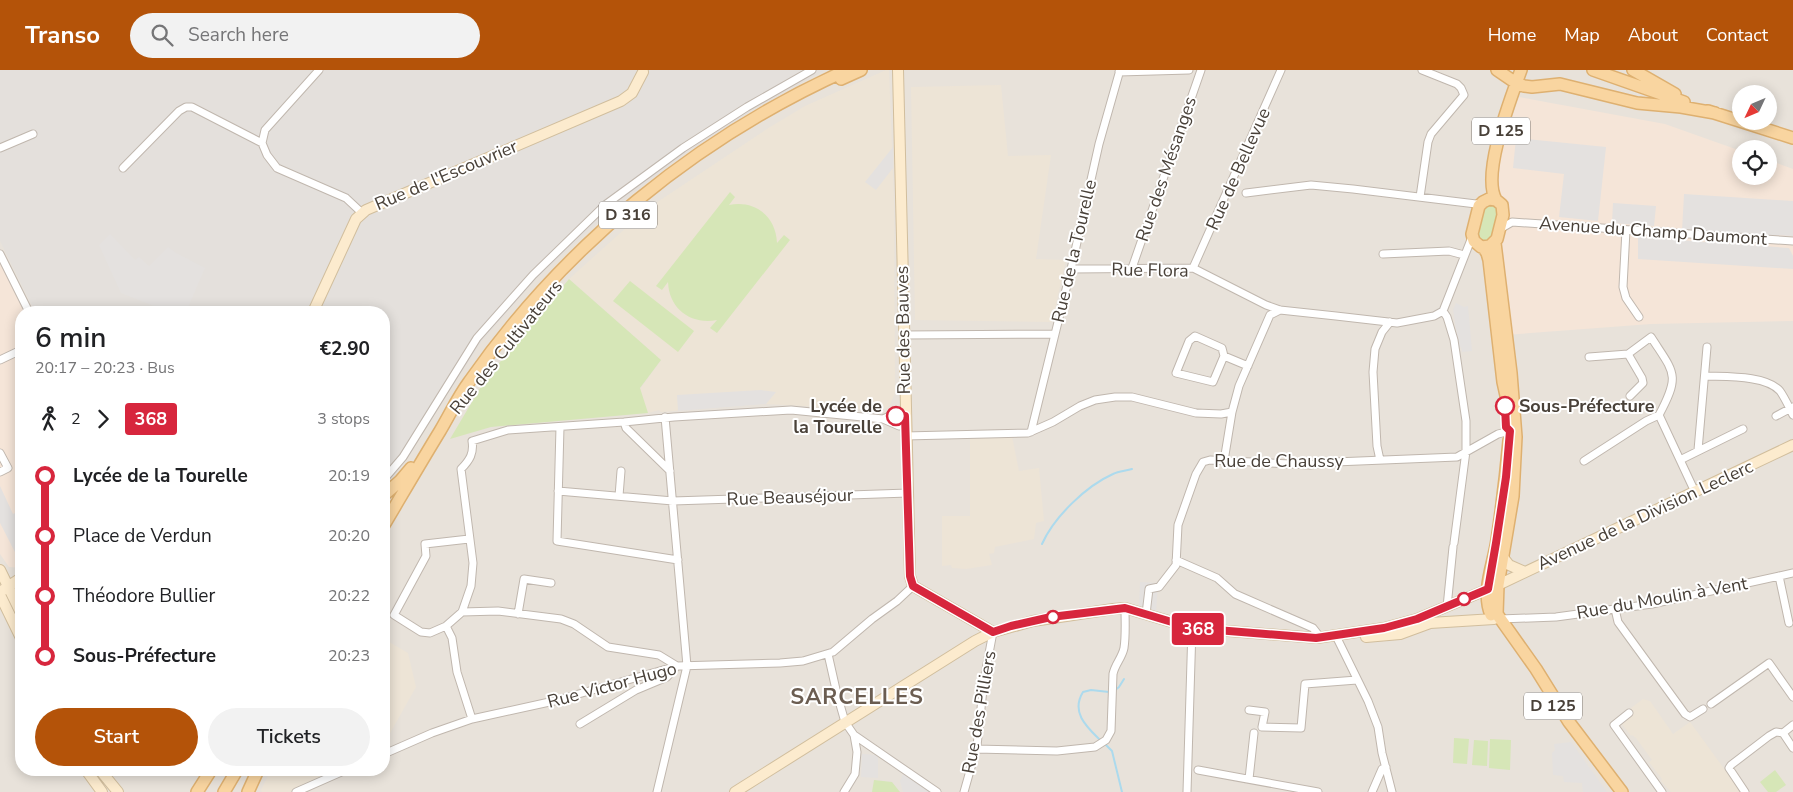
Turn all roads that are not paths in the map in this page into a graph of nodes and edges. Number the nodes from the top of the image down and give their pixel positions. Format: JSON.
{"nodes":[{"id":1,"x":319,"y":70,"type":"edge"},
{"id":2,"x":812,"y":70,"type":"edge"},
{"id":3,"x":847,"y":70,"type":"edge"},
{"id":4,"x":861,"y":70,"type":"edge"},
{"id":5,"x":898,"y":70,"type":"edge"},
{"id":6,"x":1190,"y":70,"type":"edge"},
{"id":7,"x":1200,"y":70,"type":"edge"},
{"id":8,"x":1282,"y":70,"type":"edge"},
{"id":9,"x":1422,"y":70,"type":"edge"},
{"id":10,"x":1497,"y":70,"type":"edge"},
{"id":11,"x":1520,"y":70,"type":"edge"},
{"id":12,"x":1582,"y":70,"type":"edge"},
{"id":13,"x":1593,"y":70,"type":"edge"},
{"id":14,"x":1633,"y":70,"type":"edge"},
{"id":15,"x":644,"y":71,"type":"edge"},
{"id":16,"x":1119,"y":71,"type":"edge"},
{"id":17,"x":1516,"y":83,"type":"junction"},
{"id":18,"x":1667,"y":97,"type":"junction"},
{"id":19,"x":1715,"y":113,"type":"junction"},
{"id":20,"x":33,"y":134,"type":"dead end"},
{"id":21,"x":1790,"y":138,"type":"edge"},
{"id":22,"x":262,"y":143,"type":"junction"},
{"id":23,"x":0,"y":148,"type":"edge"},
{"id":24,"x":123,"y":168,"type":"dead end"},
{"id":25,"x":1246,"y":193,"type":"dead end"},
{"id":26,"x":1420,"y":197,"type":"junction"},
{"id":27,"x":1483,"y":203,"type":"junction"},
{"id":28,"x":1504,"y":211,"type":"junction"},
{"id":29,"x":362,"y":213,"type":"junction"},
{"id":30,"x":1512,"y":222,"type":"junction"},
{"id":31,"x":1500,"y":229,"type":"junction"},
{"id":32,"x":1626,"y":230,"type":"junction"},
{"id":33,"x":1793,"y":241,"type":"edge"},
{"id":34,"x":1478,"y":243,"type":"junction"},
{"id":35,"x":1495,"y":243,"type":"junction"},
{"id":36,"x":0,"y":254,"type":"edge"},
{"id":37,"x":1383,"y":254,"type":"dead end"},
{"id":38,"x":1465,"y":254,"type":"junction"},
{"id":39,"x":3,"y":268,"type":"edge"},
{"id":40,"x":1132,"y":268,"type":"junction"},
{"id":41,"x":1193,"y":268,"type":"junction"},
{"id":42,"x":1071,"y":269,"type":"junction"},
{"id":43,"x":25,"y":306,"type":"edge"},
{"id":44,"x":316,"y":306,"type":"edge"},
{"id":45,"x":1280,"y":310,"type":"junction"},
{"id":46,"x":1445,"y":314,"type":"junction"},
{"id":47,"x":1639,"y":317,"type":"dead end"},
{"id":48,"x":1390,"y":322,"type":"junction"},
{"id":49,"x":1054,"y":334,"type":"junction"},
{"id":50,"x":904,"y":335,"type":"junction"},
{"id":51,"x":1707,"y":347,"type":"dead end"},
{"id":52,"x":15,"y":353,"type":"edge"},
{"id":53,"x":1628,"y":354,"type":"junction"},
{"id":54,"x":1224,"y":356,"type":"junction"},
{"id":55,"x":1589,"y":357,"type":"dead end"},
{"id":56,"x":0,"y":360,"type":"edge"},
{"id":57,"x":1248,"y":366,"type":"junction"},
{"id":58,"x":1705,"y":376,"type":"junction"},
{"id":59,"x":1630,"y":396,"type":"dead end"},
{"id":60,"x":1792,"y":410,"type":"edge"},
{"id":61,"x":1232,"y":412,"type":"junction"},
{"id":62,"x":1659,"y":415,"type":"junction"},
{"id":63,"x":1776,"y":416,"type":"dead end"},
{"id":64,"x":664,"y":417,"type":"junction"},
{"id":65,"x":446,"y":420,"type":"junction"},
{"id":66,"x":624,"y":422,"type":"junction"},
{"id":67,"x":905,"y":426,"type":"junction"},
{"id":68,"x":560,"y":427,"type":"junction"},
{"id":69,"x":1743,"y":428,"type":"dead end"},
{"id":70,"x":440,"y":431,"type":"junction"},
{"id":71,"x":1510,"y":431,"type":"junction"},
{"id":72,"x":1031,"y":432,"type":"junction"},
{"id":73,"x":1793,"y":445,"type":"edge"},
{"id":74,"x":1698,"y":450,"type":"junction"},
{"id":75,"x":1466,"y":451,"type":"junction"},
{"id":76,"x":0,"y":453,"type":"edge"},
{"id":77,"x":1380,"y":460,"type":"junction"},
{"id":78,"x":1680,"y":460,"type":"junction"},
{"id":79,"x":1584,"y":461,"type":"dead end"},
{"id":80,"x":1224,"y":462,"type":"junction"},
{"id":81,"x":390,"y":471,"type":"edge"},
{"id":82,"x":622,"y":471,"type":"dead end"},
{"id":83,"x":0,"y":472,"type":"edge"},
{"id":84,"x":671,"y":472,"type":"junction"},
{"id":85,"x":390,"y":489,"type":"edge"},
{"id":86,"x":558,"y":491,"type":"junction"},
{"id":87,"x":1695,"y":492,"type":"junction"},
{"id":88,"x":908,"y":493,"type":"junction"},
{"id":89,"x":619,"y":496,"type":"junction"},
{"id":90,"x":673,"y":500,"type":"junction"},
{"id":91,"x":390,"y":515,"type":"edge"},
{"id":92,"x":469,"y":539,"type":"junction"},
{"id":93,"x":1502,"y":556,"type":"junction"},
{"id":94,"x":678,"y":560,"type":"junction"},
{"id":95,"x":1176,"y":560,"type":"junction"},
{"id":96,"x":0,"y":570,"type":"edge"},
{"id":97,"x":1525,"y":572,"type":"junction"},
{"id":98,"x":1793,"y":572,"type":"edge"},
{"id":99,"x":1779,"y":576,"type":"junction"},
{"id":100,"x":15,"y":582,"type":"edge"},
{"id":101,"x":551,"y":584,"type":"dead end"},
{"id":102,"x":913,"y":586,"type":"junction"},
{"id":103,"x":1493,"y":587,"type":"junction"},
{"id":104,"x":3,"y":590,"type":"edge"},
{"id":105,"x":15,"y":605,"type":"edge"},
{"id":106,"x":1447,"y":607,"type":"junction"},
{"id":107,"x":1125,"y":608,"type":"junction"},
{"id":108,"x":1615,"y":609,"type":"junction"},
{"id":109,"x":462,"y":612,"type":"junction"},
{"id":110,"x":15,"y":614,"type":"edge"},
{"id":111,"x":518,"y":614,"type":"junction"},
{"id":112,"x":1146,"y":614,"type":"junction"},
{"id":113,"x":1498,"y":618,"type":"junction"},
{"id":114,"x":15,"y":622,"type":"edge"},
{"id":115,"x":1789,"y":623,"type":"dead end"},
{"id":116,"x":446,"y":626,"type":"junction"},
{"id":117,"x":1192,"y":628,"type":"junction"},
{"id":118,"x":993,"y":632,"type":"junction"},
{"id":119,"x":1336,"y":636,"type":"junction"},
{"id":120,"x":1320,"y":637,"type":"junction"},
{"id":121,"x":828,"y":654,"type":"junction"},
{"id":122,"x":677,"y":666,"type":"junction"},
{"id":123,"x":687,"y":666,"type":"junction"},
{"id":124,"x":1358,"y":680,"type":"junction"},
{"id":125,"x":1793,"y":697,"type":"edge"},
{"id":126,"x":1711,"y":704,"type":"dead end"},
{"id":127,"x":1703,"y":709,"type":"dead end"},
{"id":128,"x":1249,"y":710,"type":"dead end"},
{"id":129,"x":1629,"y":713,"type":"dead end"},
{"id":130,"x":472,"y":719,"type":"junction"},
{"id":131,"x":845,"y":722,"type":"junction"},
{"id":132,"x":580,"y":724,"type":"dead end"},
{"id":133,"x":1793,"y":725,"type":"edge"},
{"id":134,"x":1254,"y":733,"type":"dead end"},
{"id":135,"x":1782,"y":733,"type":"junction"},
{"id":136,"x":854,"y":735,"type":"junction"},
{"id":137,"x":868,"y":744,"type":"junction"},
{"id":138,"x":1793,"y":748,"type":"edge"},
{"id":139,"x":976,"y":749,"type":"junction"},
{"id":140,"x":390,"y":751,"type":"edge"},
{"id":141,"x":857,"y":752,"type":"junction"},
{"id":142,"x":1386,"y":767,"type":"junction"},
{"id":143,"x":1198,"y":770,"type":"dead end"},
{"id":144,"x":90,"y":776,"type":"edge"},
{"id":145,"x":105,"y":776,"type":"edge"},
{"id":146,"x":206,"y":776,"type":"edge"},
{"id":147,"x":233,"y":776,"type":"edge"},
{"id":148,"x":255,"y":776,"type":"edge"},
{"id":149,"x":332,"y":776,"type":"edge"},
{"id":150,"x":1249,"y":779,"type":"junction"},
{"id":151,"x":102,"y":792,"type":"edge"},
{"id":152,"x":118,"y":792,"type":"edge"},
{"id":153,"x":197,"y":792,"type":"edge"},
{"id":154,"x":224,"y":792,"type":"edge"},
{"id":155,"x":248,"y":792,"type":"edge"},
{"id":156,"x":296,"y":792,"type":"edge"},
{"id":157,"x":657,"y":792,"type":"edge"},
{"id":158,"x":735,"y":792,"type":"edge"},
{"id":159,"x":844,"y":792,"type":"edge"},
{"id":160,"x":937,"y":792,"type":"edge"},
{"id":161,"x":964,"y":792,"type":"edge"},
{"id":162,"x":1187,"y":792,"type":"edge"},
{"id":163,"x":1318,"y":792,"type":"edge"},
{"id":164,"x":1372,"y":792,"type":"edge"},
{"id":165,"x":1392,"y":792,"type":"edge"},
{"id":166,"x":1615,"y":792,"type":"edge"},
{"id":167,"x":1622,"y":792,"type":"edge"},
{"id":168,"x":1662,"y":792,"type":"edge"},
{"id":169,"x":1745,"y":792,"type":"edge"}],
"edges":[{"from":1,"to":22,"type":"street"},
{"from":2,"to":81,"type":"street"},
{"from":3,"to":65,"type":"main road","name":"Rue des Cultivateurs","number":"D 316"},
{"from":4,"to":65,"type":"main road","name":"Rue des Cultivateurs","number":"D 316"},
{"from":5,"to":50,"type":"main road","name":"Rue des Bauves"},
{"from":6,"to":16,"type":"street"},
{"from":7,"to":40,"type":"street","name":"Rue des Mésanges"},
{"from":8,"to":41,"type":"street","name":"Rue de Bellevue"},
{"from":9,"to":26,"type":"street"},
{"from":10,"to":17,"type":"main road"},
{"from":11,"to":17,"type":"main road","number":"D 125"},
{"from":12,"to":18,"type":"main road"},
{"from":13,"to":18,"type":"main road"},
{"from":14,"to":19,"type":"main road"},
{"from":15,"to":29,"type":"main road","name":"Rue de l'Escouvrier"},
{"from":16,"to":42,"type":"street","name":"Rue de la Tourelle"},
{"from":17,"to":19,"type":"main road"},
{"from":17,"to":27,"type":"main road","number":"D 125"},
{"from":18,"to":19,"type":"main road"},
{"from":19,"to":21,"type":"main road"},
{"from":20,"to":23,"type":"street"},
{"from":22,"to":24,"type":"street"},
{"from":22,"to":29,"type":"street"},
{"from":25,"to":26,"type":"street"},
{"from":26,"to":27,"type":"street"},
{"from":27,"to":28,"type":"main road"},
{"from":27,"to":34,"type":"main road"},
{"from":28,"to":30,"type":"street"},
{"from":28,"to":31,"type":"main road"},
{"from":29,"to":44,"type":"main road","name":"Rue de l'Escouvrier"},
{"from":30,"to":31,"type":"street"},
{"from":30,"to":32,"type":"street","name":"Avenue du Champ Daumont"},
{"from":31,"to":35,"type":"main road"},
{"from":32,"to":33,"type":"street","name":"Avenue du Champ Daumont"},
{"from":32,"to":47,"type":"street"},
{"from":34,"to":35,"type":"main road"},
{"from":34,"to":38,"type":"street"},
{"from":34,"to":71,"type":"main road"},
{"from":35,"to":93,"type":"main road"},
{"from":36,"to":39,"type":"street"},
{"from":37,"to":38,"type":"street"},
{"from":38,"to":46,"type":"street"},
{"from":39,"to":43,"type":"street"},
{"from":40,"to":41,"type":"street","name":"Rue Flora"},
{"from":40,"to":42,"type":"street","name":"Rue Flora"},
{"from":41,"to":45,"type":"street","name":"Rue Flora"},
{"from":42,"to":49,"type":"street","name":"Rue de la Tourelle"},
{"from":45,"to":48,"type":"street","name":"Rue Flora"},
{"from":45,"to":57,"type":"street"},
{"from":46,"to":48,"type":"street","name":"Rue Flora"},
{"from":46,"to":75,"type":"street"},
{"from":48,"to":77,"type":"street"},
{"from":49,"to":50,"type":"street"},
{"from":49,"to":72,"type":"street","name":"Rue de la Tourelle"},
{"from":50,"to":67,"type":"main road","name":"Rue des Bauves"},
{"from":51,"to":58,"type":"street"},
{"from":52,"to":56,"type":"street"},
{"from":53,"to":55,"type":"street"},
{"from":53,"to":59,"type":"street"},
{"from":53,"to":62,"type":"street"},
{"from":54,"to":54,"type":"street"},
{"from":54,"to":57,"type":"street"},
{"from":57,"to":61,"type":"street"},
{"from":58,"to":60,"type":"street"},
{"from":58,"to":74,"type":"street"},
{"from":60,"to":63,"type":"street"},
{"from":61,"to":72,"type":"street"},
{"from":61,"to":80,"type":"street"},
{"from":62,"to":78,"type":"street"},
{"from":62,"to":79,"type":"street"},
{"from":64,"to":66,"type":"street"},
{"from":64,"to":67,"type":"street"},
{"from":64,"to":84,"type":"street"},
{"from":65,"to":70,"type":"main road","name":"Rue des Cultivateurs","number":"D 316"},
{"from":66,"to":68,"type":"street"},
{"from":66,"to":84,"type":"street"},
{"from":67,"to":72,"type":"street"},
{"from":67,"to":88,"type":"main road","name":"Rue des Bauves"},
{"from":68,"to":86,"type":"street"},
{"from":68,"to":92,"type":"street"},
{"from":69,"to":74,"type":"street"},
{"from":70,"to":85,"type":"main road"},
{"from":70,"to":91,"type":"main road","name":"Rue des Cultivateurs","number":"D 316"},
{"from":71,"to":75,"type":"street","name":"Rue de Chaussy"},
{"from":71,"to":103,"type":"main road"},
{"from":73,"to":87,"type":"main road","name":"Avenue de la Division Leclerc"},
{"from":74,"to":78,"type":"street"},
{"from":75,"to":77,"type":"street","name":"Rue de Chaussy"},
{"from":75,"to":106,"type":"street"},
{"from":76,"to":83,"type":"street"},
{"from":77,"to":80,"type":"street","name":"Rue de Chaussy"},
{"from":78,"to":87,"type":"street"},
{"from":80,"to":95,"type":"street","name":"Rue de Chaussy"},
{"from":82,"to":89,"type":"street"},
{"from":84,"to":90,"type":"street"},
{"from":86,"to":89,"type":"street","name":"Rue Beauséjour"},
{"from":86,"to":94,"type":"street"},
{"from":87,"to":97,"type":"main road","name":"Avenue de la Division Leclerc"},
{"from":88,"to":90,"type":"street","name":"Rue Beauséjour"},
{"from":88,"to":102,"type":"main road","name":"Rue des Bauves"},
{"from":89,"to":90,"type":"street","name":"Rue Beauséjour"},
{"from":90,"to":94,"type":"street"},
{"from":92,"to":109,"type":"street"},
{"from":92,"to":116,"type":"street"},
{"from":93,"to":97,"type":"main road"},
{"from":93,"to":103,"type":"main road"},
{"from":94,"to":123,"type":"street"},
{"from":95,"to":112,"type":"street","name":"Rue de Chaussy"},
{"from":95,"to":120,"type":"street"},
{"from":96,"to":104,"type":"main road"},
{"from":97,"to":103,"type":"main road","name":"Avenue de la Division Leclerc"},
{"from":98,"to":99,"type":"street","name":"Rue du Moulin à Vent"},
{"from":99,"to":108,"type":"street","name":"Rue du Moulin à Vent"},
{"from":99,"to":115,"type":"street"},
{"from":100,"to":104,"type":"main road"},
{"from":101,"to":111,"type":"street"},
{"from":102,"to":118,"type":"main road"},
{"from":102,"to":121,"type":"street","name":"Rue Victor Hugo"},
{"from":103,"to":106,"type":"main road","name":"Avenue de la Division Leclerc"},
{"from":103,"to":113,"type":"main road"},
{"from":104,"to":105,"type":"main road"},
{"from":104,"to":110,"type":"main road"},
{"from":104,"to":114,"type":"main road"},
{"from":106,"to":119,"type":"main road","name":"Avenue de la Division Leclerc"},
{"from":107,"to":112,"type":"main road"},
{"from":107,"to":118,"type":"main road"},
{"from":107,"to":139,"type":"street"},
{"from":108,"to":113,"type":"street","name":"Rue du Moulin à Vent"},
{"from":108,"to":127,"type":"street"},
{"from":109,"to":111,"type":"street"},
{"from":109,"to":116,"type":"street"},
{"from":111,"to":122,"type":"street"},
{"from":112,"to":117,"type":"main road"},
{"from":113,"to":119,"type":"main road"},
{"from":113,"to":166,"type":"main road","number":"D 125"},
{"from":113,"to":167,"type":"main road","number":"D 125"},
{"from":116,"to":130,"type":"street"},
{"from":117,"to":120,"type":"main road"},
{"from":117,"to":162,"type":"street"},
{"from":118,"to":131,"type":"main road"},
{"from":118,"to":139,"type":"street","name":"Rue des Pilliers"},
{"from":119,"to":120,"type":"main road"},
{"from":119,"to":124,"type":"street"},
{"from":121,"to":123,"type":"street","name":"Rue Victor Hugo"},
{"from":121,"to":131,"type":"street"},
{"from":122,"to":123,"type":"street","name":"Rue Victor Hugo"},
{"from":122,"to":130,"type":"street","name":"Rue Victor Hugo"},
{"from":122,"to":132,"type":"street"},
{"from":123,"to":157,"type":"street"},
{"from":124,"to":128,"type":"street"},
{"from":124,"to":142,"type":"street"},
{"from":125,"to":126,"type":"street"},
{"from":129,"to":168,"type":"street"},
{"from":130,"to":140,"type":"street","name":"Rue Victor Hugo"},
{"from":131,"to":136,"type":"street"},
{"from":131,"to":158,"type":"main road"},
{"from":133,"to":135,"type":"street"},
{"from":134,"to":150,"type":"street"},
{"from":135,"to":138,"type":"street"},
{"from":135,"to":169,"type":"street"},
{"from":136,"to":137,"type":"street"},
{"from":136,"to":141,"type":"street"},
{"from":137,"to":141,"type":"street"},
{"from":137,"to":160,"type":"street"},
{"from":139,"to":161,"type":"street","name":"Rue des Pilliers"},
{"from":141,"to":159,"type":"street"},
{"from":142,"to":164,"type":"street"},
{"from":142,"to":165,"type":"street"},
{"from":143,"to":150,"type":"street"},
{"from":144,"to":151,"type":"main road"},
{"from":145,"to":152,"type":"main road"},
{"from":146,"to":153,"type":"main road"},
{"from":147,"to":154,"type":"main road"},
{"from":148,"to":155,"type":"main road"},
{"from":149,"to":156,"type":"street"},
{"from":150,"to":163,"type":"street"}]}
